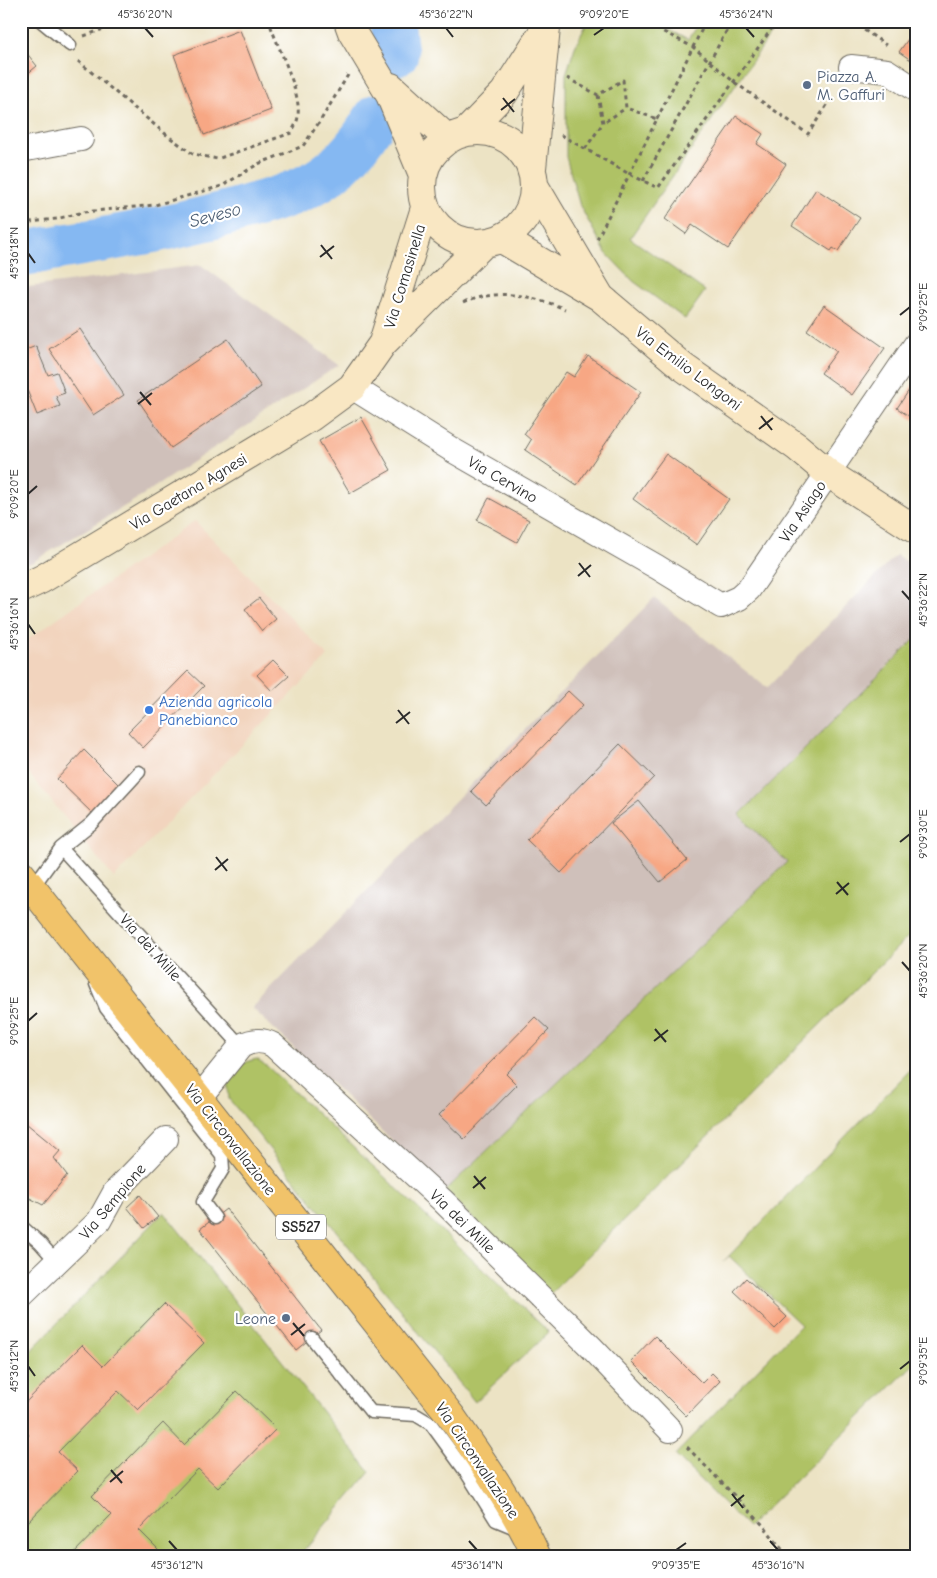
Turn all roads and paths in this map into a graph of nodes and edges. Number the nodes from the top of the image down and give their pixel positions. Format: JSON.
{"nodes":[{"id":1,"x":40,"y":21,"type":"edge"},
{"id":2,"x":126,"y":21,"type":"edge"},
{"id":3,"x":265,"y":21,"type":"edge"},
{"id":4,"x":348,"y":21,"type":"edge"},
{"id":5,"x":642,"y":21,"type":"edge"},
{"id":6,"x":706,"y":21,"type":"edge"},
{"id":7,"x":732,"y":21,"type":"edge"},
{"id":8,"x":776,"y":21,"type":"edge"},
{"id":9,"x":548,"y":24,"type":"edge"},
{"id":10,"x":70,"y":45,"type":"junction"},
{"id":11,"x":693,"y":47,"type":"junction"},
{"id":12,"x":709,"y":62,"type":"junction"},
{"id":13,"x":371,"y":63,"type":"junction"},
{"id":14,"x":851,"y":67,"type":"dead end"},
{"id":15,"x":565,"y":77,"type":"dead end"},
{"id":16,"x":734,"y":82,"type":"junction"},
{"id":17,"x":916,"y":90,"type":"edge"},
{"id":18,"x":598,"y":95,"type":"junction"},
{"id":19,"x":827,"y":104,"type":"dead end"},
{"id":20,"x":626,"y":108,"type":"junction"},
{"id":21,"x":404,"y":111,"type":"junction"},
{"id":22,"x":657,"y":119,"type":"junction"},
{"id":23,"x":603,"y":123,"type":"junction"},
{"id":24,"x":558,"y":133,"type":"dead end"},
{"id":25,"x":458,"y":135,"type":"junction"},
{"id":26,"x":81,"y":139,"type":"dead end"},
{"id":27,"x":585,"y":148,"type":"junction"},
{"id":28,"x":21,"y":150,"type":"edge"},
{"id":29,"x":629,"y":174,"type":"junction"},
{"id":30,"x":422,"y":175,"type":"junction"},
{"id":31,"x":533,"y":178,"type":"junction"},
{"id":32,"x":643,"y":181,"type":"junction"},
{"id":33,"x":426,"y":208,"type":"junction"},
{"id":34,"x":21,"y":223,"type":"edge"},
{"id":35,"x":596,"y":240,"type":"dead end"},
{"id":36,"x":492,"y":241,"type":"junction"},
{"id":37,"x":600,"y":297,"type":"junction"},
{"id":38,"x":383,"y":343,"type":"junction"},
{"id":39,"x":916,"y":344,"type":"edge"},
{"id":40,"x":352,"y":387,"type":"junction"},
{"id":41,"x":828,"y":473,"type":"junction"},
{"id":42,"x":916,"y":530,"type":"edge"},
{"id":43,"x":657,"y":567,"type":"joint"},
{"id":44,"x":21,"y":589,"type":"edge"},
{"id":45,"x":139,"y":772,"type":"dead end"},
{"id":46,"x":61,"y":848,"type":"junction"},
{"id":47,"x":27,"y":881,"type":"edge"},
{"id":48,"x":84,"y":953,"type":"junction"},
{"id":49,"x":241,"y":1046,"type":"junction"},
{"id":50,"x":199,"y":1098,"type":"junction"},
{"id":51,"x":166,"y":1139,"type":"dead end"},
{"id":52,"x":215,"y":1218,"type":"dead end"},
{"id":53,"x":21,"y":1226,"type":"edge"},
{"id":54,"x":57,"y":1262,"type":"junction"},
{"id":55,"x":21,"y":1296,"type":"edge"},
{"id":56,"x":312,"y":1338,"type":"dead end"},
{"id":57,"x":670,"y":1430,"type":"joint"},
{"id":58,"x":531,"y":1545,"type":"edge"},
{"id":59,"x":788,"y":1557,"type":"edge"}],
"edges":[{"from":1,"to":10,"type":"lane"},
{"from":2,"to":10,"type":"path"},
{"from":3,"to":10,"type":"path"},
{"from":4,"to":13,"type":"street"},
{"from":5,"to":11,"type":"path"},
{"from":6,"to":11,"type":"path"},
{"from":7,"to":12,"type":"path"},
{"from":8,"to":16,"type":"path"},
{"from":9,"to":25,"type":"street"},
{"from":9,"to":31,"type":"street"},
{"from":11,"to":12,"type":"path"},
{"from":11,"to":22,"type":"path"},
{"from":12,"to":16,"type":"path"},
{"from":12,"to":32,"type":"path"},
{"from":13,"to":21,"type":"street"},
{"from":13,"to":34,"type":"path"},
{"from":14,"to":17,"type":"street"},
{"from":15,"to":18,"type":"path"},
{"from":16,"to":19,"type":"path"},
{"from":16,"to":32,"type":"path"},
{"from":18,"to":20,"type":"path"},
{"from":18,"to":23,"type":"path"},
{"from":20,"to":22,"type":"path"},
{"from":20,"to":23,"type":"path"},
{"from":21,"to":25,"type":"street"},
{"from":21,"to":30,"type":"street"},
{"from":22,"to":29,"type":"path"},
{"from":23,"to":27,"type":"path"},
{"from":24,"to":27,"type":"path"},
{"from":25,"to":30,"type":"street"},
{"from":25,"to":31,"type":"street"},
{"from":26,"to":28,"type":"street"},
{"from":27,"to":29,"type":"path"},
{"from":29,"to":32,"type":"path"},
{"from":29,"to":35,"type":"path"},
{"from":30,"to":33,"type":"street"},
{"from":31,"to":36,"type":"street"},
{"from":31,"to":37,"type":"street","name":"Via Emilio Longoni"},
{"from":33,"to":36,"type":"street"},
{"from":33,"to":38,"type":"street","name":"Via Comasinella"},
{"from":36,"to":37,"type":"street","name":"Via Emilio Longoni"},
{"from":36,"to":38,"type":"street","name":"Via Comasinella"},
{"from":37,"to":41,"type":"street","name":"Via Emilio Longoni"},
{"from":38,"to":40,"type":"street","name":"Via Comasinella"},
{"from":39,"to":41,"type":"street","name":"Via Asiago"},
{"from":40,"to":43,"type":"street","name":"Via Cervino"},
{"from":40,"to":44,"type":"street","name":"Via Gaetana Agnesi"},
{"from":41,"to":42,"type":"street","name":"Via Emilio Longoni"},
{"from":41,"to":43,"type":"street","name":"Via Asiago"},
{"from":45,"to":46,"type":"lane"},
{"from":46,"to":47,"type":"lane"},
{"from":46,"to":49,"type":"lane","name":"Via dei Mille"},
{"from":47,"to":48,"type":"main road","name":"Via Circonvallazione","number":"SS527"},
{"from":48,"to":50,"type":"main road","name":"Via Circonvallazione","number":"SS527"},
{"from":48,"to":52,"type":"lane"},
{"from":49,"to":50,"type":"street"},
{"from":49,"to":57,"type":"street","name":"Via dei Mille"},
{"from":50,"to":58,"type":"main road","name":"Via Circonvallazione","number":"SS527"},
{"from":51,"to":54,"type":"street","name":"Via Sempione"},
{"from":53,"to":54,"type":"lane"},
{"from":54,"to":55,"type":"street","name":"Via Sempione"},
{"from":56,"to":58,"type":"lane"},
{"from":57,"to":59,"type":"path"}]}
